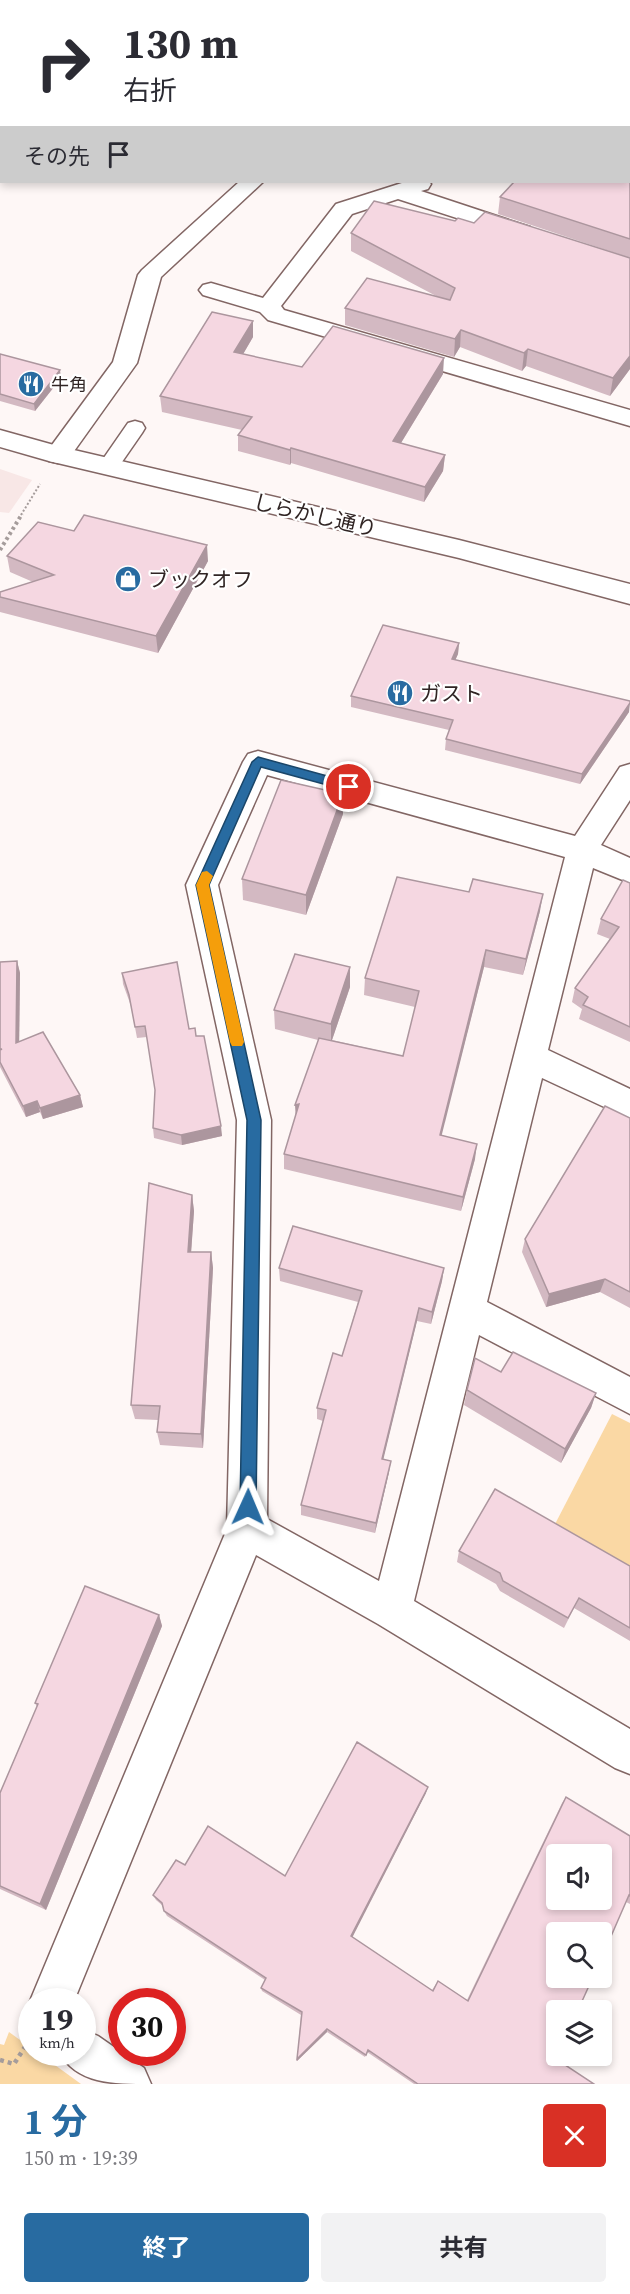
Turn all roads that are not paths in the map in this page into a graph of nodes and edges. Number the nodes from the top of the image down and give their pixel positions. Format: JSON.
{"nodes":[{"id":1,"x":251,"y":183,"type":"edge"},
{"id":2,"x":424,"y":183,"type":"edge"},
{"id":3,"x":398,"y":191,"type":"junction"},
{"id":4,"x":544,"y":240,"type":"edge"},
{"id":5,"x":211,"y":290,"type":"dead end"},
{"id":6,"x":268,"y":307,"type":"junction"},
{"id":7,"x":630,"y":417,"type":"edge"},
{"id":8,"x":135,"y":428,"type":"dead end"},
{"id":9,"x":0,"y":438,"type":"edge"},
{"id":10,"x":58,"y":455,"type":"junction"},
{"id":11,"x":108,"y":467,"type":"junction"},
{"id":12,"x":630,"y":594,"type":"edge"},
{"id":13,"x":630,"y":776,"type":"edge"},
{"id":14,"x":582,"y":850,"type":"junction"},
{"id":15,"x":630,"y":871,"type":"edge"},
{"id":16,"x":530,"y":1057,"type":"junction"},
{"id":17,"x":630,"y":1105,"type":"edge"},
{"id":18,"x":467,"y":1310,"type":"junction"},
{"id":19,"x":630,"y":1396,"type":"edge"},
{"id":20,"x":247,"y":1529,"type":"junction"},
{"id":21,"x":392,"y":1610,"type":"junction"},
{"id":22,"x":630,"y":1754,"type":"edge"},
{"id":23,"x":57,"y":1988,"type":"edge"},
{"id":24,"x":96,"y":2062,"type":"edge"},
{"id":25,"x":128,"y":2084,"type":"edge"}],
"edges":[{"from":1,"to":10,"type":"street"},
{"from":2,"to":3,"type":"street"},
{"from":3,"to":4,"type":"street"},
{"from":3,"to":6,"type":"street"},
{"from":5,"to":6,"type":"street"},
{"from":6,"to":7,"type":"street"},
{"from":8,"to":11,"type":"lane"},
{"from":9,"to":10,"type":"street","name":"しらかし通り"},
{"from":10,"to":11,"type":"street","name":"しらかし通り"},
{"from":11,"to":12,"type":"street","name":"しらかし通り"},
{"from":13,"to":14,"type":"street"},
{"from":14,"to":15,"type":"street"},
{"from":14,"to":16,"type":"street"},
{"from":14,"to":20,"type":"street"},
{"from":16,"to":17,"type":"street"},
{"from":16,"to":18,"type":"street"},
{"from":18,"to":19,"type":"street"},
{"from":18,"to":21,"type":"street"},
{"from":20,"to":21,"type":"street"},
{"from":20,"to":23,"type":"street"},
{"from":21,"to":22,"type":"street"},
{"from":24,"to":25,"type":"street"}]}
